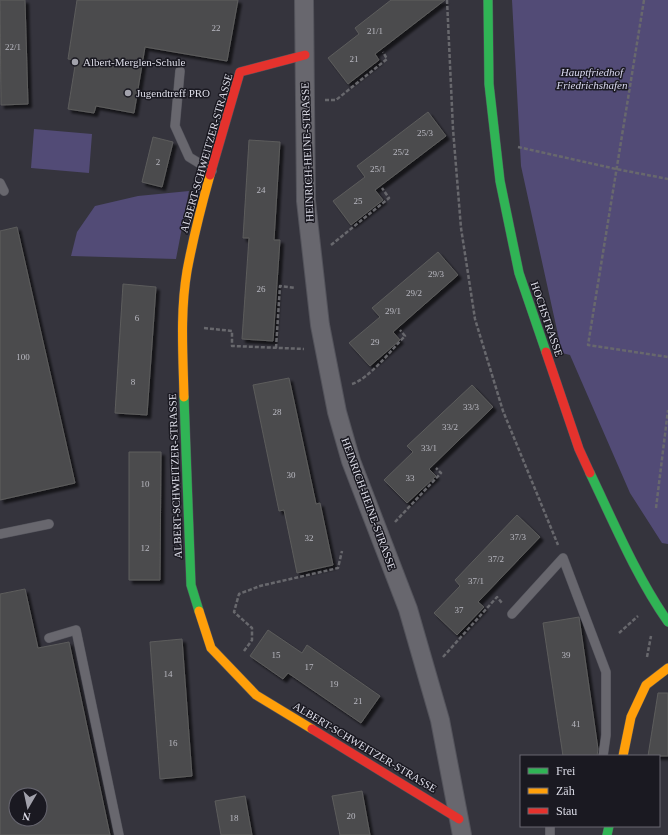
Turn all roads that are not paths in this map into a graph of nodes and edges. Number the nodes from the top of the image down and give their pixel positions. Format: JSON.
{"nodes":[{"id":1,"x":304,"y":0,"type":"edge"},
{"id":2,"x":488,"y":0,"type":"edge"},
{"id":3,"x":305,"y":55,"type":"junction"},
{"id":4,"x":180,"y":71,"type":"dead end"},
{"id":5,"x":212,"y":171,"type":"junction"},
{"id":6,"x":49,"y":524,"type":"dead end"},
{"id":7,"x":0,"y":534,"type":"edge"},
{"id":8,"x":512,"y":614,"type":"dead end"},
{"id":9,"x":668,"y":622,"type":"edge"},
{"id":10,"x":49,"y":638,"type":"dead end"},
{"id":11,"x":668,"y":668,"type":"edge"},
{"id":12,"x":603,"y":755,"type":"edge"},
{"id":13,"x":623,"y":755,"type":"edge"},
{"id":14,"x":460,"y":827,"type":"edge"},
{"id":15,"x":119,"y":835,"type":"edge"}],
"edges":[{"from":1,"to":3,"type":"street","name":"HEINRICH-HEINE-STRASSE"},
{"from":2,"to":9,"type":"street","name":"HOCHSTRASSE"},
{"from":3,"to":5,"type":"street","name":"ALBERT-SCHWEITZER-STRASSE"},
{"from":3,"to":14,"type":"street","name":"HEINRICH-HEINE-STRASSE"},
{"from":4,"to":5,"type":"lane"},
{"from":5,"to":14,"type":"street","name":"ALBERT-SCHWEITZER-STRASSE"},
{"from":6,"to":7,"type":"lane"},
{"from":8,"to":12,"type":"lane"},
{"from":10,"to":15,"type":"lane"},
{"from":11,"to":13,"type":"street"}]}
